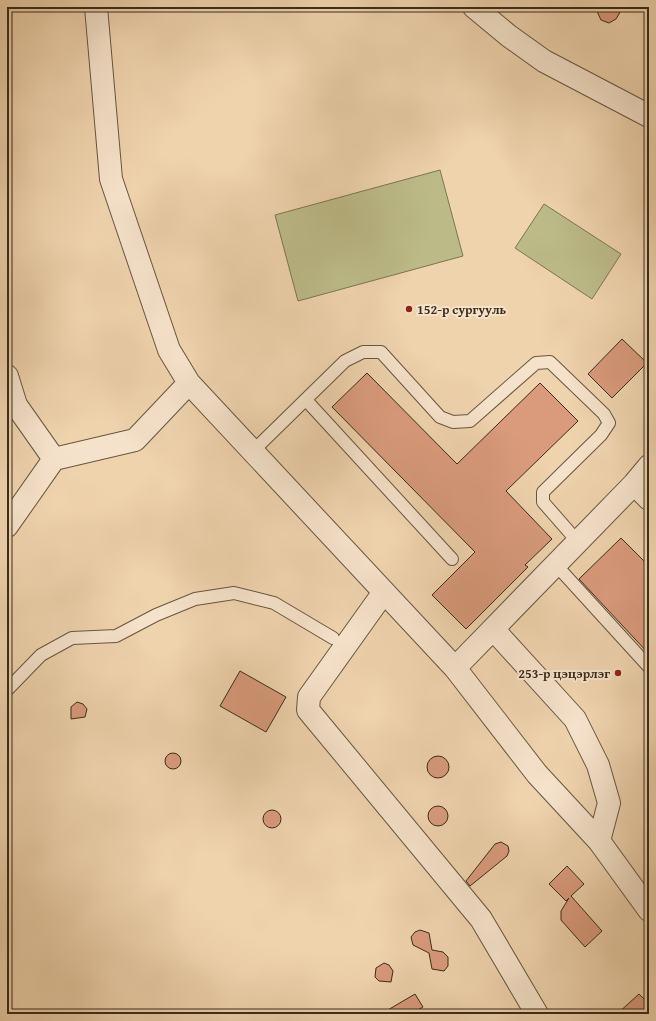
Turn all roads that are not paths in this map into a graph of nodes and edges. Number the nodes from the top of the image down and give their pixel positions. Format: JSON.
{"nodes":[{"id":1,"x":96,"y":7,"type":"edge"},
{"id":2,"x":474,"y":7,"type":"edge"},
{"id":3,"x":649,"y":116,"type":"edge"},
{"id":4,"x":7,"y":376,"type":"edge"},
{"id":5,"x":189,"y":384,"type":"junction"},
{"id":6,"x":306,"y":400,"type":"junction"},
{"id":7,"x":252,"y":452,"type":"junction"},
{"id":8,"x":54,"y":459,"type":"junction"},
{"id":9,"x":649,"y":466,"type":"edge"},
{"id":10,"x":642,"y":491,"type":"edge"},
{"id":11,"x":7,"y":526,"type":"edge"},
{"id":12,"x":578,"y":542,"type":"junction"},
{"id":13,"x":452,"y":559,"type":"dead end"},
{"id":14,"x":556,"y":564,"type":"junction"},
{"id":15,"x":384,"y":592,"type":"junction"},
{"id":16,"x":493,"y":629,"type":"junction"},
{"id":17,"x":333,"y":638,"type":"dead end"},
{"id":18,"x":649,"y":667,"type":"edge"},
{"id":19,"x":455,"y":668,"type":"junction"},
{"id":20,"x":7,"y":690,"type":"edge"},
{"id":21,"x":599,"y":841,"type":"junction"},
{"id":22,"x":649,"y":910,"type":"edge"},
{"id":23,"x":537,"y":1014,"type":"edge"}],
"edges":[{"from":1,"to":5,"type":"street"},
{"from":2,"to":3,"type":"street"},
{"from":4,"to":8,"type":"street"},
{"from":5,"to":7,"type":"street"},
{"from":5,"to":8,"type":"street"},
{"from":6,"to":7,"type":"lane"},
{"from":6,"to":12,"type":"lane"},
{"from":6,"to":13,"type":"lane"},
{"from":7,"to":15,"type":"street"},
{"from":8,"to":11,"type":"street"},
{"from":9,"to":10,"type":"street"},
{"from":10,"to":12,"type":"street"},
{"from":12,"to":14,"type":"street"},
{"from":14,"to":16,"type":"street"},
{"from":14,"to":18,"type":"lane"},
{"from":15,"to":19,"type":"street"},
{"from":15,"to":23,"type":"street"},
{"from":16,"to":19,"type":"street"},
{"from":16,"to":21,"type":"street"},
{"from":17,"to":20,"type":"lane"},
{"from":19,"to":21,"type":"street"},
{"from":21,"to":22,"type":"street"}]}
